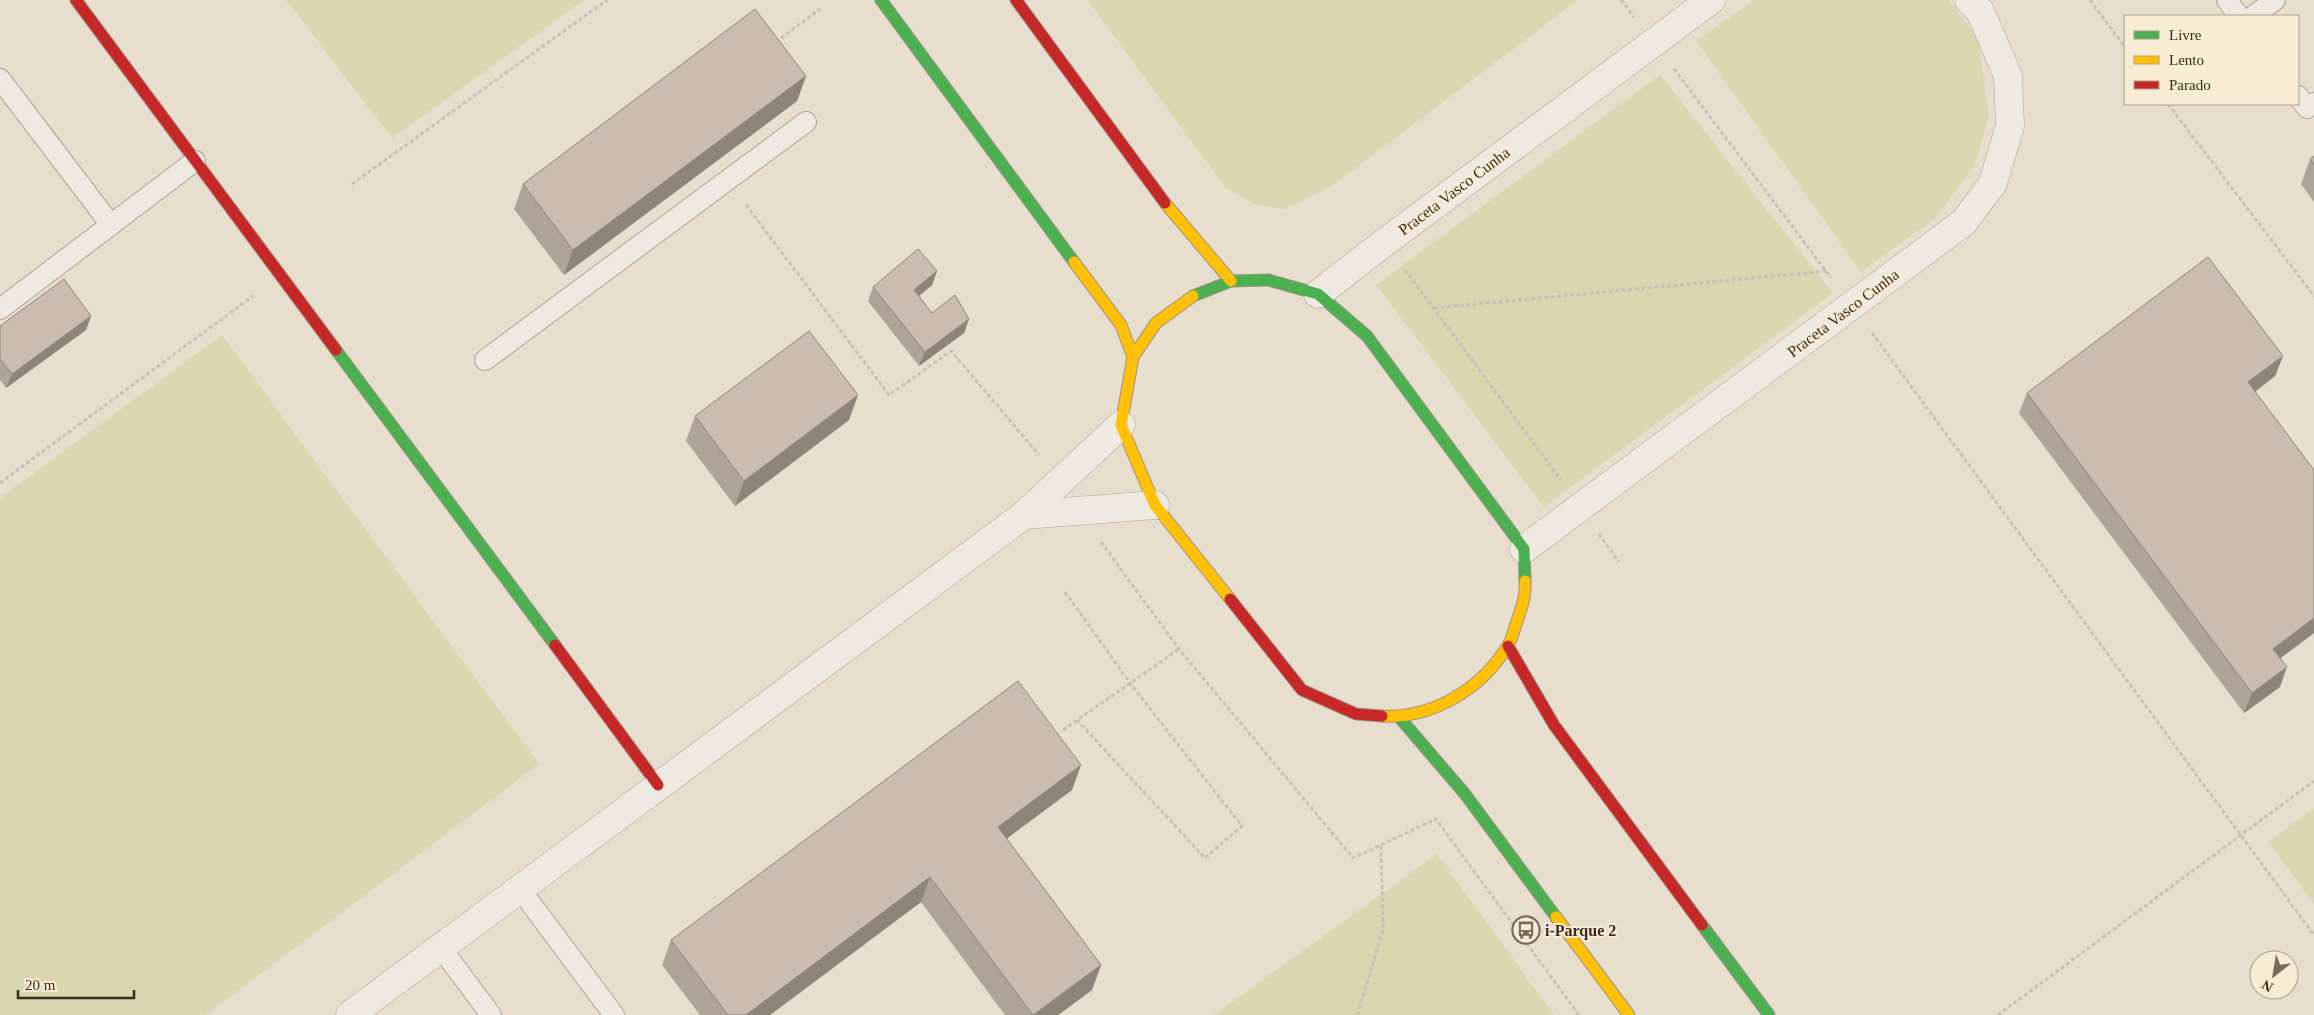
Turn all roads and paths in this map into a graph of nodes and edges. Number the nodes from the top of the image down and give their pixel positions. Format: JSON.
{"nodes":[{"id":1,"x":76,"y":0,"type":"edge"},
{"id":2,"x":607,"y":0,"type":"edge"},
{"id":3,"x":881,"y":0,"type":"edge"},
{"id":4,"x":1016,"y":0,"type":"edge"},
{"id":5,"x":1711,"y":0,"type":"edge"},
{"id":6,"x":2090,"y":0,"type":"edge"},
{"id":7,"x":2227,"y":0,"type":"edge"},
{"id":8,"x":2275,"y":0,"type":"edge"},
{"id":9,"x":1981,"y":4,"type":"edge"},
{"id":10,"x":820,"y":9,"type":"dead end"},
{"id":11,"x":2238,"y":15,"type":"edge"},
{"id":12,"x":2255,"y":15,"type":"edge"},
{"id":13,"x":1654,"y":43,"type":"junction"},
{"id":14,"x":2124,"y":46,"type":"edge"},
{"id":15,"x":768,"y":48,"type":"edge"},
{"id":16,"x":0,"y":79,"type":"edge"},
{"id":17,"x":2299,"y":97,"type":"edge"},
{"id":18,"x":2314,"y":103,"type":"edge"},
{"id":19,"x":2169,"y":105,"type":"edge"},
{"id":20,"x":806,"y":122,"type":"dead end"},
{"id":21,"x":196,"y":161,"type":"junction"},
{"id":22,"x":728,"y":180,"type":"junction"},
{"id":23,"x":352,"y":184,"type":"dead end"},
{"id":24,"x":112,"y":225,"type":"junction"},
{"id":25,"x":1384,"y":242,"type":"junction"},
{"id":26,"x":1826,"y":271,"type":"junction"},
{"id":27,"x":281,"y":276,"type":"junction"},
{"id":28,"x":1231,"y":281,"type":"junction"},
{"id":29,"x":1318,"y":294,"type":"junction"},
{"id":30,"x":2314,"y":296,"type":"edge"},
{"id":31,"x":3,"y":302,"type":"edge"},
{"id":32,"x":1852,"y":307,"type":"junction"},
{"id":33,"x":1434,"y":308,"type":"junction"},
{"id":34,"x":1133,"y":358,"type":"junction"},
{"id":35,"x":485,"y":360,"type":"dead end"},
{"id":36,"x":1121,"y":425,"type":"junction"},
{"id":37,"x":1061,"y":480,"type":"junction"},
{"id":38,"x":0,"y":483,"type":"edge"},
{"id":39,"x":1155,"y":505,"type":"junction"},
{"id":40,"x":1580,"y":506,"type":"junction"},
{"id":41,"x":1079,"y":512,"type":"junction"},
{"id":42,"x":1024,"y":515,"type":"junction"},
{"id":43,"x":1524,"y":549,"type":"junction"},
{"id":44,"x":1619,"y":562,"type":"dead end"},
{"id":45,"x":1065,"y":592,"type":"dead end"},
{"id":46,"x":1508,"y":646,"type":"junction"},
{"id":47,"x":1179,"y":649,"type":"junction"},
{"id":48,"x":1130,"y":683,"type":"junction"},
{"id":49,"x":1399,"y":716,"type":"junction"},
{"id":50,"x":1077,"y":720,"type":"junction"},
{"id":51,"x":1063,"y":730,"type":"dead end"},
{"id":52,"x":2314,"y":781,"type":"edge"},
{"id":53,"x":658,"y":785,"type":"junction"},
{"id":54,"x":2239,"y":836,"type":"junction"},
{"id":55,"x":1381,"y":845,"type":"junction"},
{"id":56,"x":520,"y":889,"type":"junction"},
{"id":57,"x":2314,"y":935,"type":"edge"},
{"id":58,"x":441,"y":948,"type":"junction"},
{"id":59,"x":350,"y":1015,"type":"edge"},
{"id":60,"x":492,"y":1015,"type":"edge"},
{"id":61,"x":614,"y":1015,"type":"edge"},
{"id":62,"x":1357,"y":1015,"type":"edge"},
{"id":63,"x":1579,"y":1015,"type":"edge"},
{"id":64,"x":1629,"y":1015,"type":"edge"},
{"id":65,"x":1769,"y":1015,"type":"edge"},
{"id":66,"x":1998,"y":1015,"type":"edge"}],
"edges":[{"from":1,"to":21,"type":"street"},
{"from":2,"to":23,"type":"path"},
{"from":3,"to":34,"type":"street"},
{"from":4,"to":28,"type":"street"},
{"from":5,"to":13,"type":"street","name":"Praceta Vasco Cunha"},
{"from":6,"to":14,"type":"path"},
{"from":7,"to":11,"type":"lane"},
{"from":8,"to":12,"type":"lane"},
{"from":9,"to":32,"type":"street","name":"Praceta Vasco Cunha"},
{"from":10,"to":15,"type":"path"},
{"from":13,"to":25,"type":"street","name":"Praceta Vasco Cunha"},
{"from":13,"to":26,"type":"path"},
{"from":16,"to":24,"type":"lane"},
{"from":17,"to":18,"type":"lane"},
{"from":19,"to":30,"type":"path"},
{"from":20,"to":22,"type":"lane"},
{"from":21,"to":24,"type":"lane"},
{"from":21,"to":27,"type":"street"},
{"from":22,"to":35,"type":"lane"},
{"from":22,"to":37,"type":"path"},
{"from":24,"to":31,"type":"lane"},
{"from":25,"to":29,"type":"street","name":"Praceta Vasco Cunha"},
{"from":25,"to":33,"type":"path"},
{"from":26,"to":32,"type":"path"},
{"from":26,"to":33,"type":"path"},
{"from":27,"to":38,"type":"path"},
{"from":27,"to":53,"type":"street"},
{"from":28,"to":29,"type":"street"},
{"from":28,"to":34,"type":"street"},
{"from":29,"to":43,"type":"street"},
{"from":32,"to":40,"type":"street","name":"Praceta Vasco Cunha"},
{"from":32,"to":54,"type":"path"},
{"from":33,"to":40,"type":"path"},
{"from":34,"to":36,"type":"street"},
{"from":36,"to":37,"type":"street"},
{"from":36,"to":39,"type":"street"},
{"from":37,"to":42,"type":"street"},
{"from":39,"to":41,"type":"street"},
{"from":39,"to":49,"type":"street"},
{"from":40,"to":43,"type":"street","name":"Praceta Vasco Cunha"},
{"from":40,"to":44,"type":"path"},
{"from":41,"to":42,"type":"street"},
{"from":41,"to":47,"type":"path"},
{"from":42,"to":53,"type":"street"},
{"from":43,"to":46,"type":"street"},
{"from":45,"to":48,"type":"path"},
{"from":46,"to":49,"type":"street"},
{"from":46,"to":65,"type":"street"},
{"from":47,"to":48,"type":"path"},
{"from":47,"to":55,"type":"path"},
{"from":48,"to":50,"type":"path"},
{"from":48,"to":50,"type":"path"},
{"from":49,"to":64,"type":"street"},
{"from":50,"to":51,"type":"path"},
{"from":52,"to":54,"type":"path"},
{"from":53,"to":56,"type":"street"},
{"from":54,"to":57,"type":"path"},
{"from":54,"to":66,"type":"path"},
{"from":55,"to":62,"type":"path"},
{"from":55,"to":63,"type":"path"},
{"from":56,"to":58,"type":"street"},
{"from":56,"to":61,"type":"lane"},
{"from":58,"to":59,"type":"street"},
{"from":58,"to":60,"type":"lane"}]}
